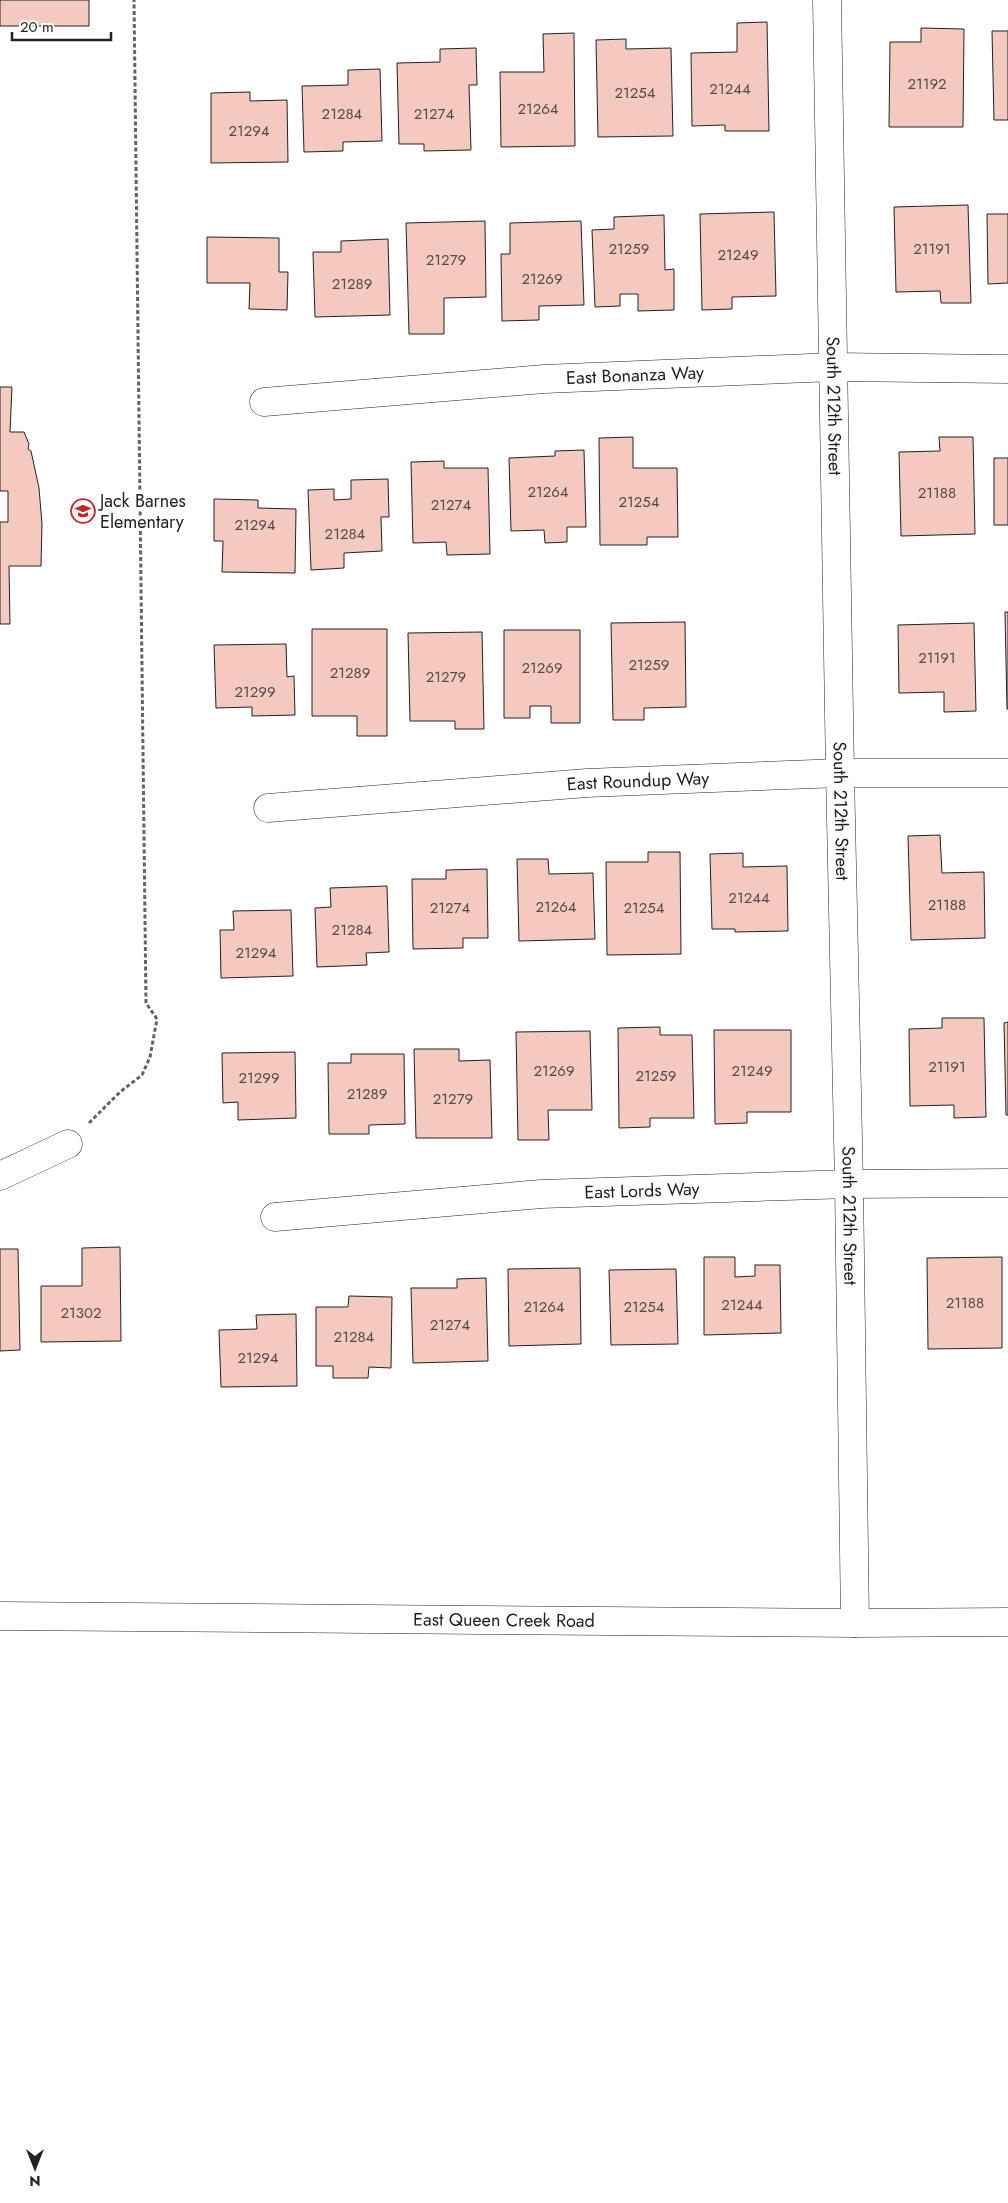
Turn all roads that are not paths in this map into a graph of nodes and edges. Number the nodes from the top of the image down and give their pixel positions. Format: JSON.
{"nodes":[{"id":1,"x":827,"y":0,"type":"edge"},
{"id":2,"x":833,"y":367,"type":"junction"},
{"id":3,"x":1008,"y":369,"type":"edge"},
{"id":4,"x":264,"y":402,"type":"dead end"},
{"id":5,"x":840,"y":773,"type":"junction"},
{"id":6,"x":1008,"y":774,"type":"edge"},
{"id":7,"x":268,"y":808,"type":"dead end"},
{"id":8,"x":68,"y":1144,"type":"road end"},
{"id":9,"x":0,"y":1176,"type":"edge"},
{"id":10,"x":1008,"y":1183,"type":"edge"},
{"id":11,"x":850,"y":1184,"type":"junction"},
{"id":12,"x":275,"y":1217,"type":"dead end"},
{"id":13,"x":0,"y":1616,"type":"edge"},
{"id":14,"x":1008,"y":1622,"type":"edge"},
{"id":15,"x":855,"y":1623,"type":"junction"}],
"edges":[{"from":1,"to":2,"type":"street","name":"South 212th Street"},
{"from":2,"to":3,"type":"street","name":"East Bonanza Way"},
{"from":2,"to":4,"type":"street","name":"East Bonanza Way"},
{"from":2,"to":5,"type":"street","name":"South 212th Street"},
{"from":5,"to":6,"type":"street","name":"East Roundup Way"},
{"from":5,"to":7,"type":"street","name":"East Roundup Way"},
{"from":5,"to":11,"type":"street","name":"South 212th Street"},
{"from":8,"to":9,"type":"street"},
{"from":10,"to":11,"type":"street","name":"East Lords Way"},
{"from":11,"to":12,"type":"street","name":"East Lords Way"},
{"from":11,"to":15,"type":"street","name":"South 212th Street"},
{"from":13,"to":15,"type":"street","name":"East Queen Creek Road"},
{"from":14,"to":15,"type":"street","name":"East Queen Creek Road"}]}
